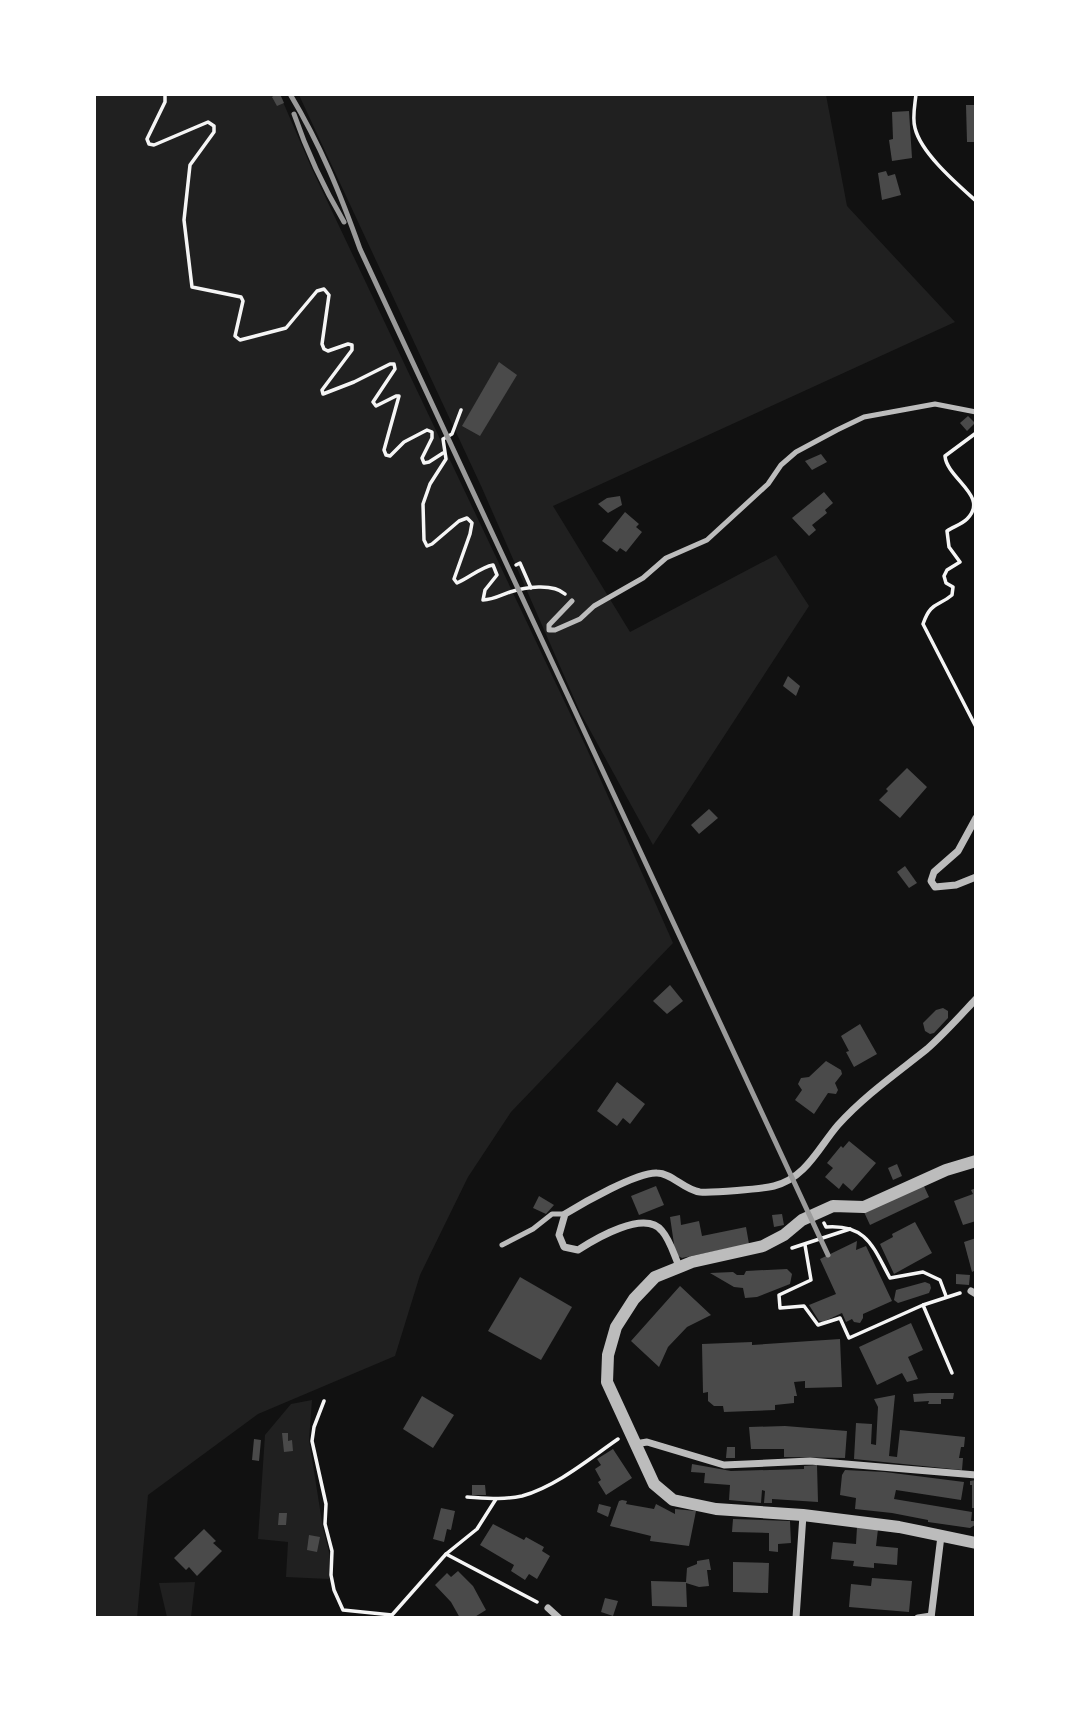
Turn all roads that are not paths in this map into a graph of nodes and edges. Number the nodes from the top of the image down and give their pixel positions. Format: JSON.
{"nodes":[{"id":1,"x":975,"y":412,"type":"edge"},
{"id":2,"x":572,"y":601,"type":"road end"},
{"id":3,"x":975,"y":818,"type":"edge"},
{"id":4,"x":975,"y":877,"type":"edge"},
{"id":5,"x":975,"y":999,"type":"edge"},
{"id":6,"x":975,"y":1161,"type":"edge"},
{"id":7,"x":565,"y":1214,"type":"junction"},
{"id":8,"x":502,"y":1245,"type":"dead end"},
{"id":9,"x":678,"y":1266,"type":"junction"},
{"id":10,"x":632,"y":1438,"type":"junction"},
{"id":11,"x":975,"y":1475,"type":"edge"},
{"id":12,"x":803,"y":1515,"type":"junction"},
{"id":13,"x":941,"y":1536,"type":"junction"},
{"id":14,"x":975,"y":1543,"type":"edge"},
{"id":15,"x":548,"y":1608,"type":"road end"},
{"id":16,"x":931,"y":1617,"type":"edge"},
{"id":17,"x":559,"y":1618,"type":"edge"},
{"id":18,"x":796,"y":1618,"type":"edge"},
{"id":19,"x":918,"y":1618,"type":"edge"}],
"edges":[{"from":1,"to":2,"type":"lane"},
{"from":3,"to":4,"type":"street"},
{"from":5,"to":7,"type":"street"},
{"from":6,"to":9,"type":"street"},
{"from":7,"to":8,"type":"lane"},
{"from":7,"to":9,"type":"street"},
{"from":9,"to":10,"type":"street"},
{"from":10,"to":11,"type":"street"},
{"from":10,"to":12,"type":"street"},
{"from":12,"to":13,"type":"street"},
{"from":12,"to":18,"type":"street"},
{"from":13,"to":14,"type":"street"},
{"from":13,"to":16,"type":"street"},
{"from":15,"to":17,"type":"street"},
{"from":16,"to":19,"type":"street"}]}
